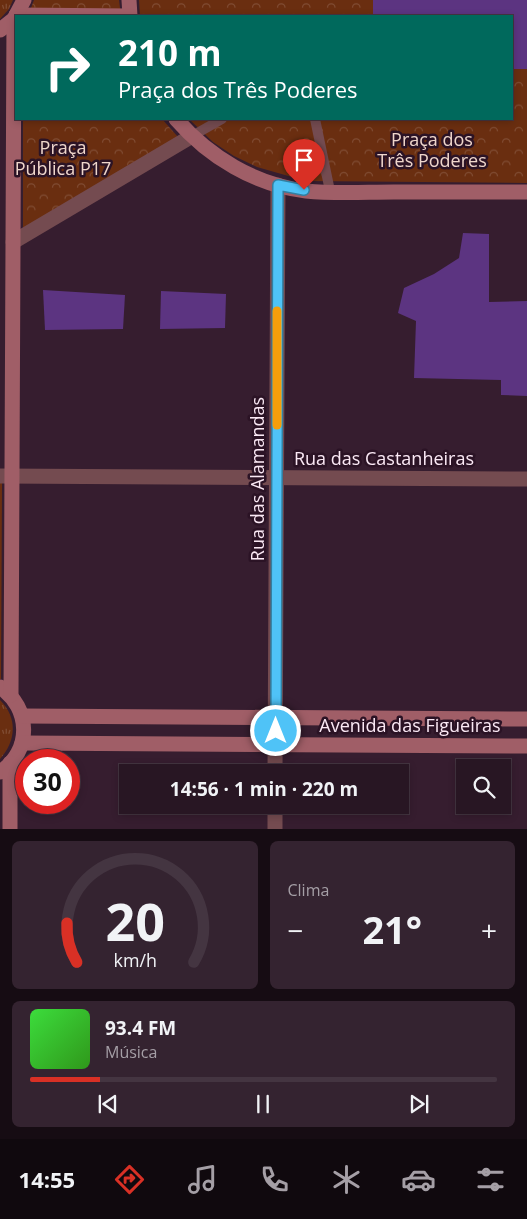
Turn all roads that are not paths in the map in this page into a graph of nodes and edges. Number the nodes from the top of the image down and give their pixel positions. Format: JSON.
{"nodes":[{"id":1,"x":24,"y":0,"type":"edge"},
{"id":2,"x":129,"y":0,"type":"edge"},
{"id":3,"x":16,"y":15,"type":"edge"},
{"id":4,"x":130,"y":15,"type":"edge"},
{"id":5,"x":15,"y":17,"type":"edge"},
{"id":6,"x":0,"y":30,"type":"edge"},
{"id":7,"x":177,"y":120,"type":"edge"},
{"id":8,"x":220,"y":120,"type":"edge"},
{"id":9,"x":315,"y":120,"type":"edge"},
{"id":10,"x":192,"y":136,"type":"junction"},
{"id":11,"x":278,"y":185,"type":"junction"},
{"id":12,"x":330,"y":191,"type":"junction"},
{"id":13,"x":527,"y":192,"type":"edge"},
{"id":14,"x":13,"y":242,"type":"junction"},
{"id":15,"x":6,"y":476,"type":"edge"},
{"id":16,"x":276,"y":478,"type":"junction"},
{"id":17,"x":527,"y":479,"type":"edge"},
{"id":18,"x":5,"y":691,"type":"edge"},
{"id":19,"x":23,"y":716,"type":"junction"},
{"id":20,"x":276,"y":718,"type":"junction"},
{"id":21,"x":527,"y":719,"type":"edge"},
{"id":22,"x":22,"y":743,"type":"junction"},
{"id":23,"x":275,"y":744,"type":"junction"},
{"id":24,"x":527,"y":746,"type":"edge"},
{"id":25,"x":275,"y":764,"type":"edge"},
{"id":26,"x":5,"y":768,"type":"edge"},
{"id":27,"x":275,"y":814,"type":"edge"},
{"id":28,"x":10,"y":829,"type":"edge"},
{"id":29,"x":275,"y":829,"type":"edge"}],
"edges":[{"from":1,"to":3,"type":"street"},
{"from":2,"to":4,"type":"street"},
{"from":5,"to":6,"type":"street"},
{"from":5,"to":14,"type":"street"},
{"from":7,"to":10,"type":"street"},
{"from":8,"to":10,"type":"lane"},
{"from":9,"to":12,"type":"lane"},
{"from":10,"to":11,"type":"street"},
{"from":10,"to":14,"type":"street"},
{"from":11,"to":12,"type":"street"},
{"from":11,"to":16,"type":"street","name":"Rua das Alamandas"},
{"from":12,"to":13,"type":"street"},
{"from":14,"to":15,"type":"street"},
{"from":15,"to":16,"type":"street","name":"Rua das Castanheiras"},
{"from":15,"to":18,"type":"street"},
{"from":16,"to":17,"type":"street","name":"Rua das Castanheiras"},
{"from":16,"to":20,"type":"street","name":"Rua das Alamandas"},
{"from":18,"to":19,"type":"street"},
{"from":19,"to":20,"type":"street","name":"Avenida das Figueiras"},
{"from":19,"to":22,"type":"street"},
{"from":20,"to":21,"type":"street","name":"Avenida das Figueiras"},
{"from":20,"to":23,"type":"street","name":"Rua das Alamandas"},
{"from":22,"to":23,"type":"street","name":"Avenida das Figueiras"},
{"from":22,"to":26,"type":"street"},
{"from":23,"to":24,"type":"street","name":"Avenida das Figueiras"},
{"from":23,"to":25,"type":"street","name":"Rua das Alamandas"},
{"from":26,"to":28,"type":"street"},
{"from":27,"to":29,"type":"street"}]}
